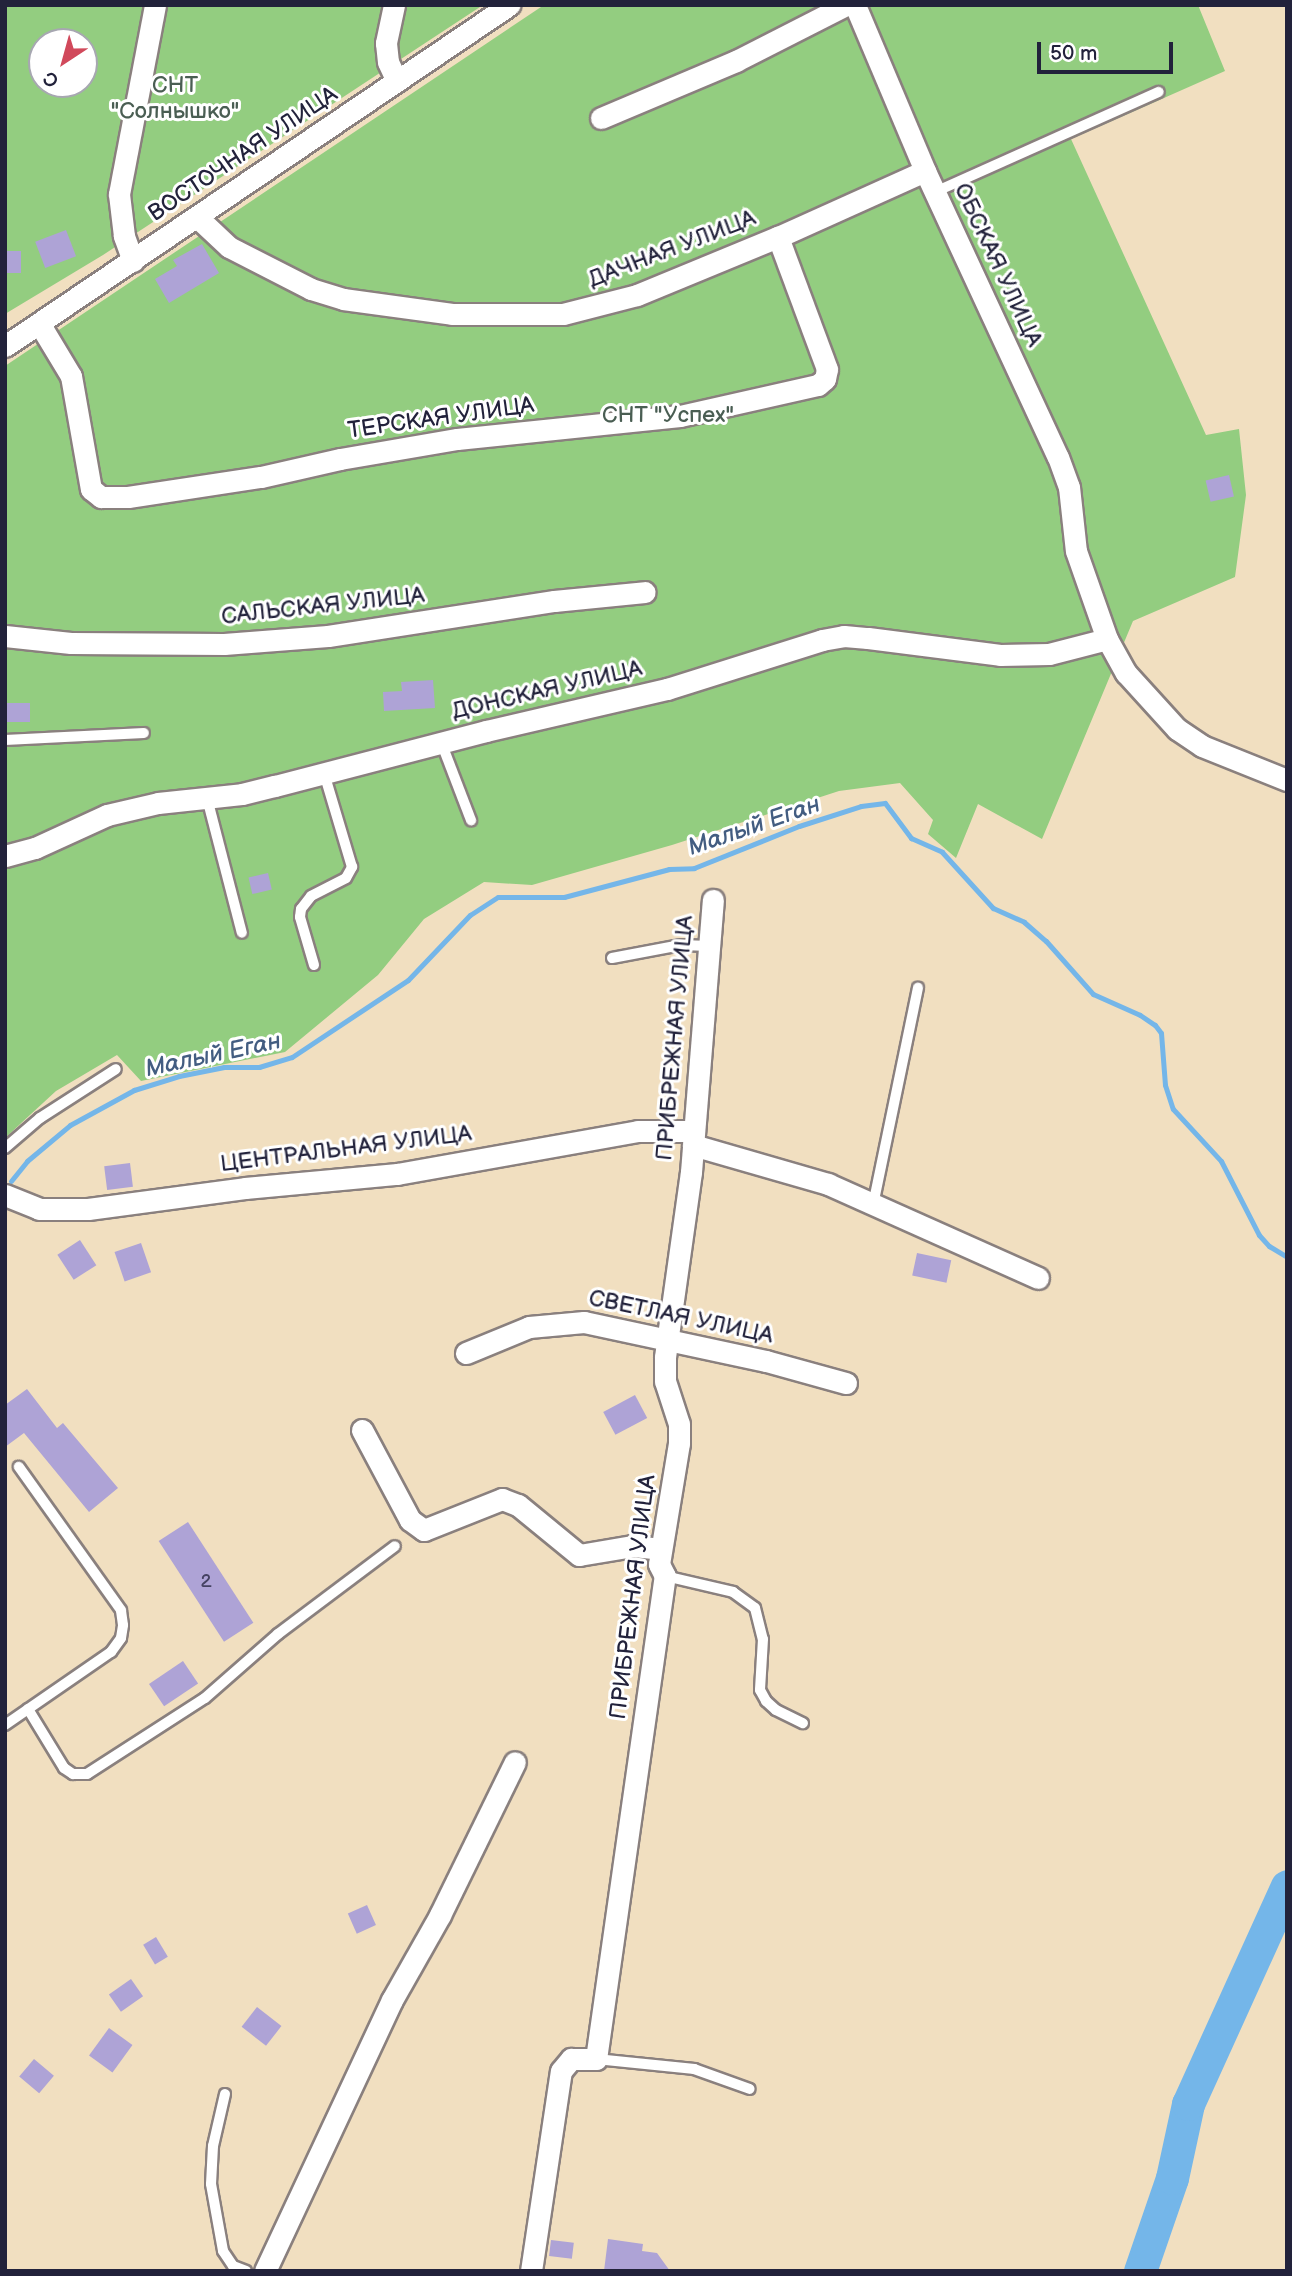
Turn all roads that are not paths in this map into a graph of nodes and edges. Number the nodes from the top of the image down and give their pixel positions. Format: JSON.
{"nodes":[{"id":1,"x":155,"y":5,"type":"edge"},
{"id":2,"x":394,"y":5,"type":"edge"},
{"id":3,"x":509,"y":5,"type":"edge"},
{"id":4,"x":846,"y":5,"type":"edge"},
{"id":5,"x":855,"y":5,"type":"edge"},
{"id":6,"x":397,"y":81,"type":"junction"},
{"id":7,"x":1159,"y":92,"type":"dead end"},
{"id":8,"x":601,"y":118,"type":"dead end"},
{"id":9,"x":925,"y":171,"type":"junction"},
{"id":10,"x":935,"y":192,"type":"junction"},
{"id":11,"x":197,"y":217,"type":"junction"},
{"id":12,"x":778,"y":237,"type":"junction"},
{"id":13,"x":132,"y":261,"type":"junction"},
{"id":14,"x":40,"y":323,"type":"junction"},
{"id":15,"x":5,"y":346,"type":"edge"},
{"id":16,"x":645,"y":592,"type":"dead end"},
{"id":17,"x":5,"y":636,"type":"edge"},
{"id":18,"x":1107,"y":639,"type":"junction"},
{"id":19,"x":144,"y":733,"type":"dead end"},
{"id":20,"x":5,"y":740,"type":"edge"},
{"id":21,"x":441,"y":742,"type":"junction"},
{"id":22,"x":324,"y":773,"type":"junction"},
{"id":23,"x":1287,"y":780,"type":"edge"},
{"id":24,"x":207,"y":798,"type":"junction"},
{"id":25,"x":471,"y":820,"type":"dead end"},
{"id":26,"x":5,"y":856,"type":"edge"},
{"id":27,"x":713,"y":900,"type":"dead end"},
{"id":28,"x":242,"y":933,"type":"dead end"},
{"id":29,"x":710,"y":946,"type":"junction"},
{"id":30,"x":612,"y":958,"type":"dead end"},
{"id":31,"x":314,"y":965,"type":"dead end"},
{"id":32,"x":918,"y":988,"type":"dead end"},
{"id":33,"x":116,"y":1069,"type":"dead end"},
{"id":34,"x":694,"y":1138,"type":"junction"},
{"id":35,"x":5,"y":1148,"type":"edge"},
{"id":36,"x":5,"y":1195,"type":"edge"},
{"id":37,"x":873,"y":1205,"type":"junction"},
{"id":38,"x":1038,"y":1278,"type":"dead end"},
{"id":39,"x":667,"y":1341,"type":"junction"},
{"id":40,"x":466,"y":1353,"type":"dead end"},
{"id":41,"x":846,"y":1382,"type":"dead end"},
{"id":42,"x":362,"y":1430,"type":"dead end"},
{"id":43,"x":19,"y":1467,"type":"dead end"},
{"id":44,"x":395,"y":1546,"type":"dead end"},
{"id":45,"x":661,"y":1549,"type":"junction"},
{"id":46,"x":665,"y":1576,"type":"junction"},
{"id":47,"x":28,"y":1709,"type":"junction"},
{"id":48,"x":803,"y":1723,"type":"dead end"},
{"id":49,"x":5,"y":1725,"type":"edge"},
{"id":50,"x":515,"y":1762,"type":"dead end"},
{"id":51,"x":596,"y":2059,"type":"junction"},
{"id":52,"x":750,"y":2089,"type":"dead end"},
{"id":53,"x":225,"y":2094,"type":"dead end"},
{"id":54,"x":246,"y":2271,"type":"edge"},
{"id":55,"x":265,"y":2271,"type":"edge"},
{"id":56,"x":531,"y":2271,"type":"edge"}],
"edges":[{"from":1,"to":13,"type":"street"},
{"from":2,"to":6,"type":"street"},
{"from":3,"to":6,"type":"street","name":"ВОСТОЧНАЯ УЛИЦА"},
{"from":4,"to":8,"type":"street"},
{"from":5,"to":9,"type":"street","name":"ОБСКАЯ УЛИЦА"},
{"from":6,"to":11,"type":"street","name":"ВОСТОЧНАЯ УЛИЦА"},
{"from":7,"to":10,"type":"lane"},
{"from":9,"to":10,"type":"street","name":"ОБСКАЯ УЛИЦА"},
{"from":9,"to":12,"type":"street","name":"ДАЧНАЯ УЛИЦА"},
{"from":10,"to":18,"type":"street","name":"ОБСКАЯ УЛИЦА"},
{"from":11,"to":12,"type":"street","name":"ДАЧНАЯ УЛИЦА"},
{"from":11,"to":13,"type":"street","name":"ВОСТОЧНАЯ УЛИЦА"},
{"from":12,"to":14,"type":"street","name":"ТЕРСКАЯ УЛИЦА"},
{"from":13,"to":14,"type":"street","name":"ВОСТОЧНАЯ УЛИЦА"},
{"from":14,"to":15,"type":"street","name":"ВОСТОЧНАЯ УЛИЦА"},
{"from":16,"to":17,"type":"street","name":"САЛЬСКАЯ УЛИЦА"},
{"from":18,"to":21,"type":"street","name":"ДОНСКАЯ УЛИЦА"},
{"from":18,"to":23,"type":"street","name":"ОБСКАЯ УЛИЦА"},
{"from":19,"to":20,"type":"lane"},
{"from":21,"to":22,"type":"street","name":"ДОНСКАЯ УЛИЦА"},
{"from":21,"to":25,"type":"lane"},
{"from":22,"to":24,"type":"street","name":"ДОНСКАЯ УЛИЦА"},
{"from":22,"to":31,"type":"lane"},
{"from":24,"to":26,"type":"street","name":"ДОНСКАЯ УЛИЦА"},
{"from":24,"to":28,"type":"lane"},
{"from":27,"to":29,"type":"street","name":"ПРИБРЕЖНАЯ УЛИЦА"},
{"from":29,"to":30,"type":"lane"},
{"from":29,"to":34,"type":"street","name":"ПРИБРЕЖНАЯ УЛИЦА"},
{"from":32,"to":37,"type":"lane"},
{"from":33,"to":35,"type":"lane"},
{"from":34,"to":36,"type":"street","name":"ЦЕНТРАЛЬНАЯ УЛИЦА"},
{"from":34,"to":37,"type":"street","name":"ЦЕНТРАЛЬНАЯ УЛИЦА"},
{"from":34,"to":39,"type":"street","name":"ПРИБРЕЖНАЯ УЛИЦА"},
{"from":37,"to":38,"type":"street","name":"ЦЕНТРАЛЬНАЯ УЛИЦА"},
{"from":39,"to":40,"type":"street","name":"СВЕТЛАЯ УЛИЦА"},
{"from":39,"to":41,"type":"street","name":"СВЕТЛАЯ УЛИЦА"},
{"from":39,"to":45,"type":"street","name":"ПРИБРЕЖНАЯ УЛИЦА"},
{"from":42,"to":45,"type":"street"},
{"from":43,"to":47,"type":"lane"},
{"from":44,"to":47,"type":"lane"},
{"from":45,"to":46,"type":"street","name":"ПРИБРЕЖНАЯ УЛИЦА"},
{"from":46,"to":48,"type":"lane"},
{"from":46,"to":51,"type":"street","name":"ПРИБРЕЖНАЯ УЛИЦА"},
{"from":47,"to":49,"type":"lane"},
{"from":50,"to":55,"type":"street"},
{"from":51,"to":52,"type":"lane"},
{"from":51,"to":56,"type":"street"},
{"from":53,"to":54,"type":"lane"}]}
